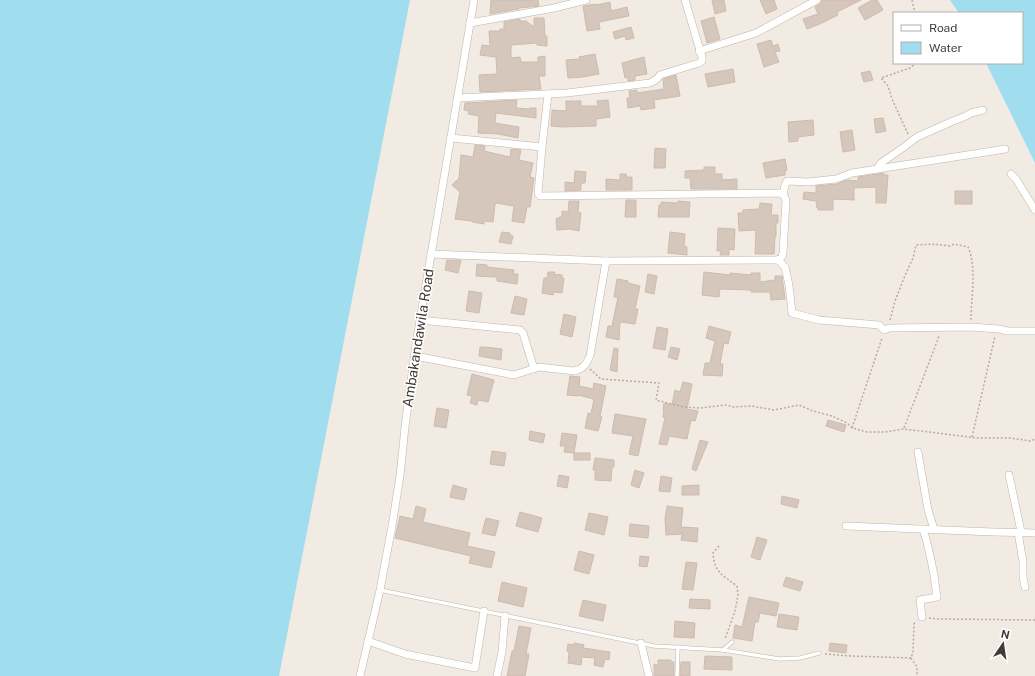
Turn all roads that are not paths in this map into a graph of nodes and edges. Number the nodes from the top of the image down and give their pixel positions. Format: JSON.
{"nodes":[{"id":1,"x":474,"y":0,"type":"edge"},
{"id":2,"x":586,"y":0,"type":"edge"},
{"id":3,"x":685,"y":0,"type":"edge"},
{"id":4,"x":817,"y":0,"type":"edge"},
{"id":5,"x":470,"y":23,"type":"junction"},
{"id":6,"x":699,"y":51,"type":"junction"},
{"id":7,"x":548,"y":94,"type":"junction"},
{"id":8,"x":457,"y":98,"type":"junction"},
{"id":9,"x":983,"y":110,"type":"dead end"},
{"id":10,"x":451,"y":138,"type":"junction"},
{"id":11,"x":542,"y":147,"type":"junction"},
{"id":12,"x":1005,"y":149,"type":"dead end"},
{"id":13,"x":877,"y":169,"type":"junction"},
{"id":14,"x":1011,"y":174,"type":"dead end"},
{"id":15,"x":783,"y":194,"type":"junction"},
{"id":16,"x":1035,"y":210,"type":"edge"},
{"id":17,"x":431,"y":254,"type":"junction"},
{"id":18,"x":778,"y":260,"type":"junction"},
{"id":19,"x":606,"y":262,"type":"junction"},
{"id":20,"x":420,"y":320,"type":"junction"},
{"id":21,"x":1035,"y":331,"type":"edge"},
{"id":22,"x":414,"y":356,"type":"junction"},
{"id":23,"x":534,"y":369,"type":"junction"},
{"id":24,"x":918,"y":452,"type":"dead end"},
{"id":25,"x":1008,"y":475,"type":"dead end"},
{"id":26,"x":846,"y":526,"type":"dead end"},
{"id":27,"x":923,"y":528,"type":"junction"},
{"id":28,"x":934,"y":529,"type":"junction"},
{"id":29,"x":1019,"y":532,"type":"junction"},
{"id":30,"x":1035,"y":533,"type":"edge"},
{"id":31,"x":1025,"y":587,"type":"dead end"},
{"id":32,"x":380,"y":590,"type":"junction"},
{"id":33,"x":484,"y":611,"type":"junction"},
{"id":34,"x":505,"y":616,"type":"junction"},
{"id":35,"x":922,"y":617,"type":"road end"},
{"id":36,"x":368,"y":641,"type":"junction"},
{"id":37,"x":732,"y":642,"type":"dead end"},
{"id":38,"x":641,"y":643,"type":"junction"},
{"id":39,"x":678,"y":647,"type":"junction"},
{"id":40,"x":723,"y":650,"type":"junction"},
{"id":41,"x":819,"y":653,"type":"road end"},
{"id":42,"x":360,"y":676,"type":"edge"},
{"id":43,"x":497,"y":676,"type":"edge"},
{"id":44,"x":649,"y":676,"type":"edge"},
{"id":45,"x":677,"y":676,"type":"edge"}],
"edges":[{"from":1,"to":5,"type":"street","name":"Ambakandawila Road"},
{"from":2,"to":5,"type":"street"},
{"from":3,"to":6,"type":"street"},
{"from":4,"to":6,"type":"street"},
{"from":5,"to":8,"type":"street","name":"Ambakandawila Road"},
{"from":6,"to":7,"type":"street"},
{"from":7,"to":8,"type":"street"},
{"from":7,"to":11,"type":"street"},
{"from":8,"to":10,"type":"street","name":"Ambakandawila Road"},
{"from":9,"to":13,"type":"street"},
{"from":10,"to":11,"type":"street"},
{"from":10,"to":17,"type":"street","name":"Ambakandawila Road"},
{"from":11,"to":15,"type":"street"},
{"from":12,"to":13,"type":"street"},
{"from":13,"to":15,"type":"street"},
{"from":14,"to":16,"type":"street"},
{"from":15,"to":18,"type":"street"},
{"from":17,"to":19,"type":"street"},
{"from":17,"to":20,"type":"street","name":"Ambakandawila Road"},
{"from":18,"to":19,"type":"street"},
{"from":18,"to":21,"type":"street"},
{"from":19,"to":23,"type":"street"},
{"from":20,"to":22,"type":"street","name":"Ambakandawila Road"},
{"from":20,"to":23,"type":"street"},
{"from":22,"to":23,"type":"street"},
{"from":22,"to":32,"type":"street","name":"Ambakandawila Road"},
{"from":24,"to":28,"type":"street"},
{"from":25,"to":29,"type":"street"},
{"from":26,"to":27,"type":"street"},
{"from":27,"to":28,"type":"street"},
{"from":27,"to":35,"type":"street"},
{"from":28,"to":29,"type":"street"},
{"from":29,"to":30,"type":"street"},
{"from":29,"to":31,"type":"street"},
{"from":32,"to":33,"type":"lane"},
{"from":32,"to":36,"type":"street","name":"Ambakandawila Road"},
{"from":33,"to":34,"type":"lane"},
{"from":33,"to":36,"type":"street"},
{"from":34,"to":38,"type":"lane"},
{"from":34,"to":43,"type":"street"},
{"from":36,"to":42,"type":"street","name":"Ambakandawila Road"},
{"from":37,"to":40,"type":"lane"},
{"from":38,"to":39,"type":"lane"},
{"from":38,"to":44,"type":"street"},
{"from":39,"to":40,"type":"lane"},
{"from":39,"to":45,"type":"lane"},
{"from":40,"to":41,"type":"lane"}]}
